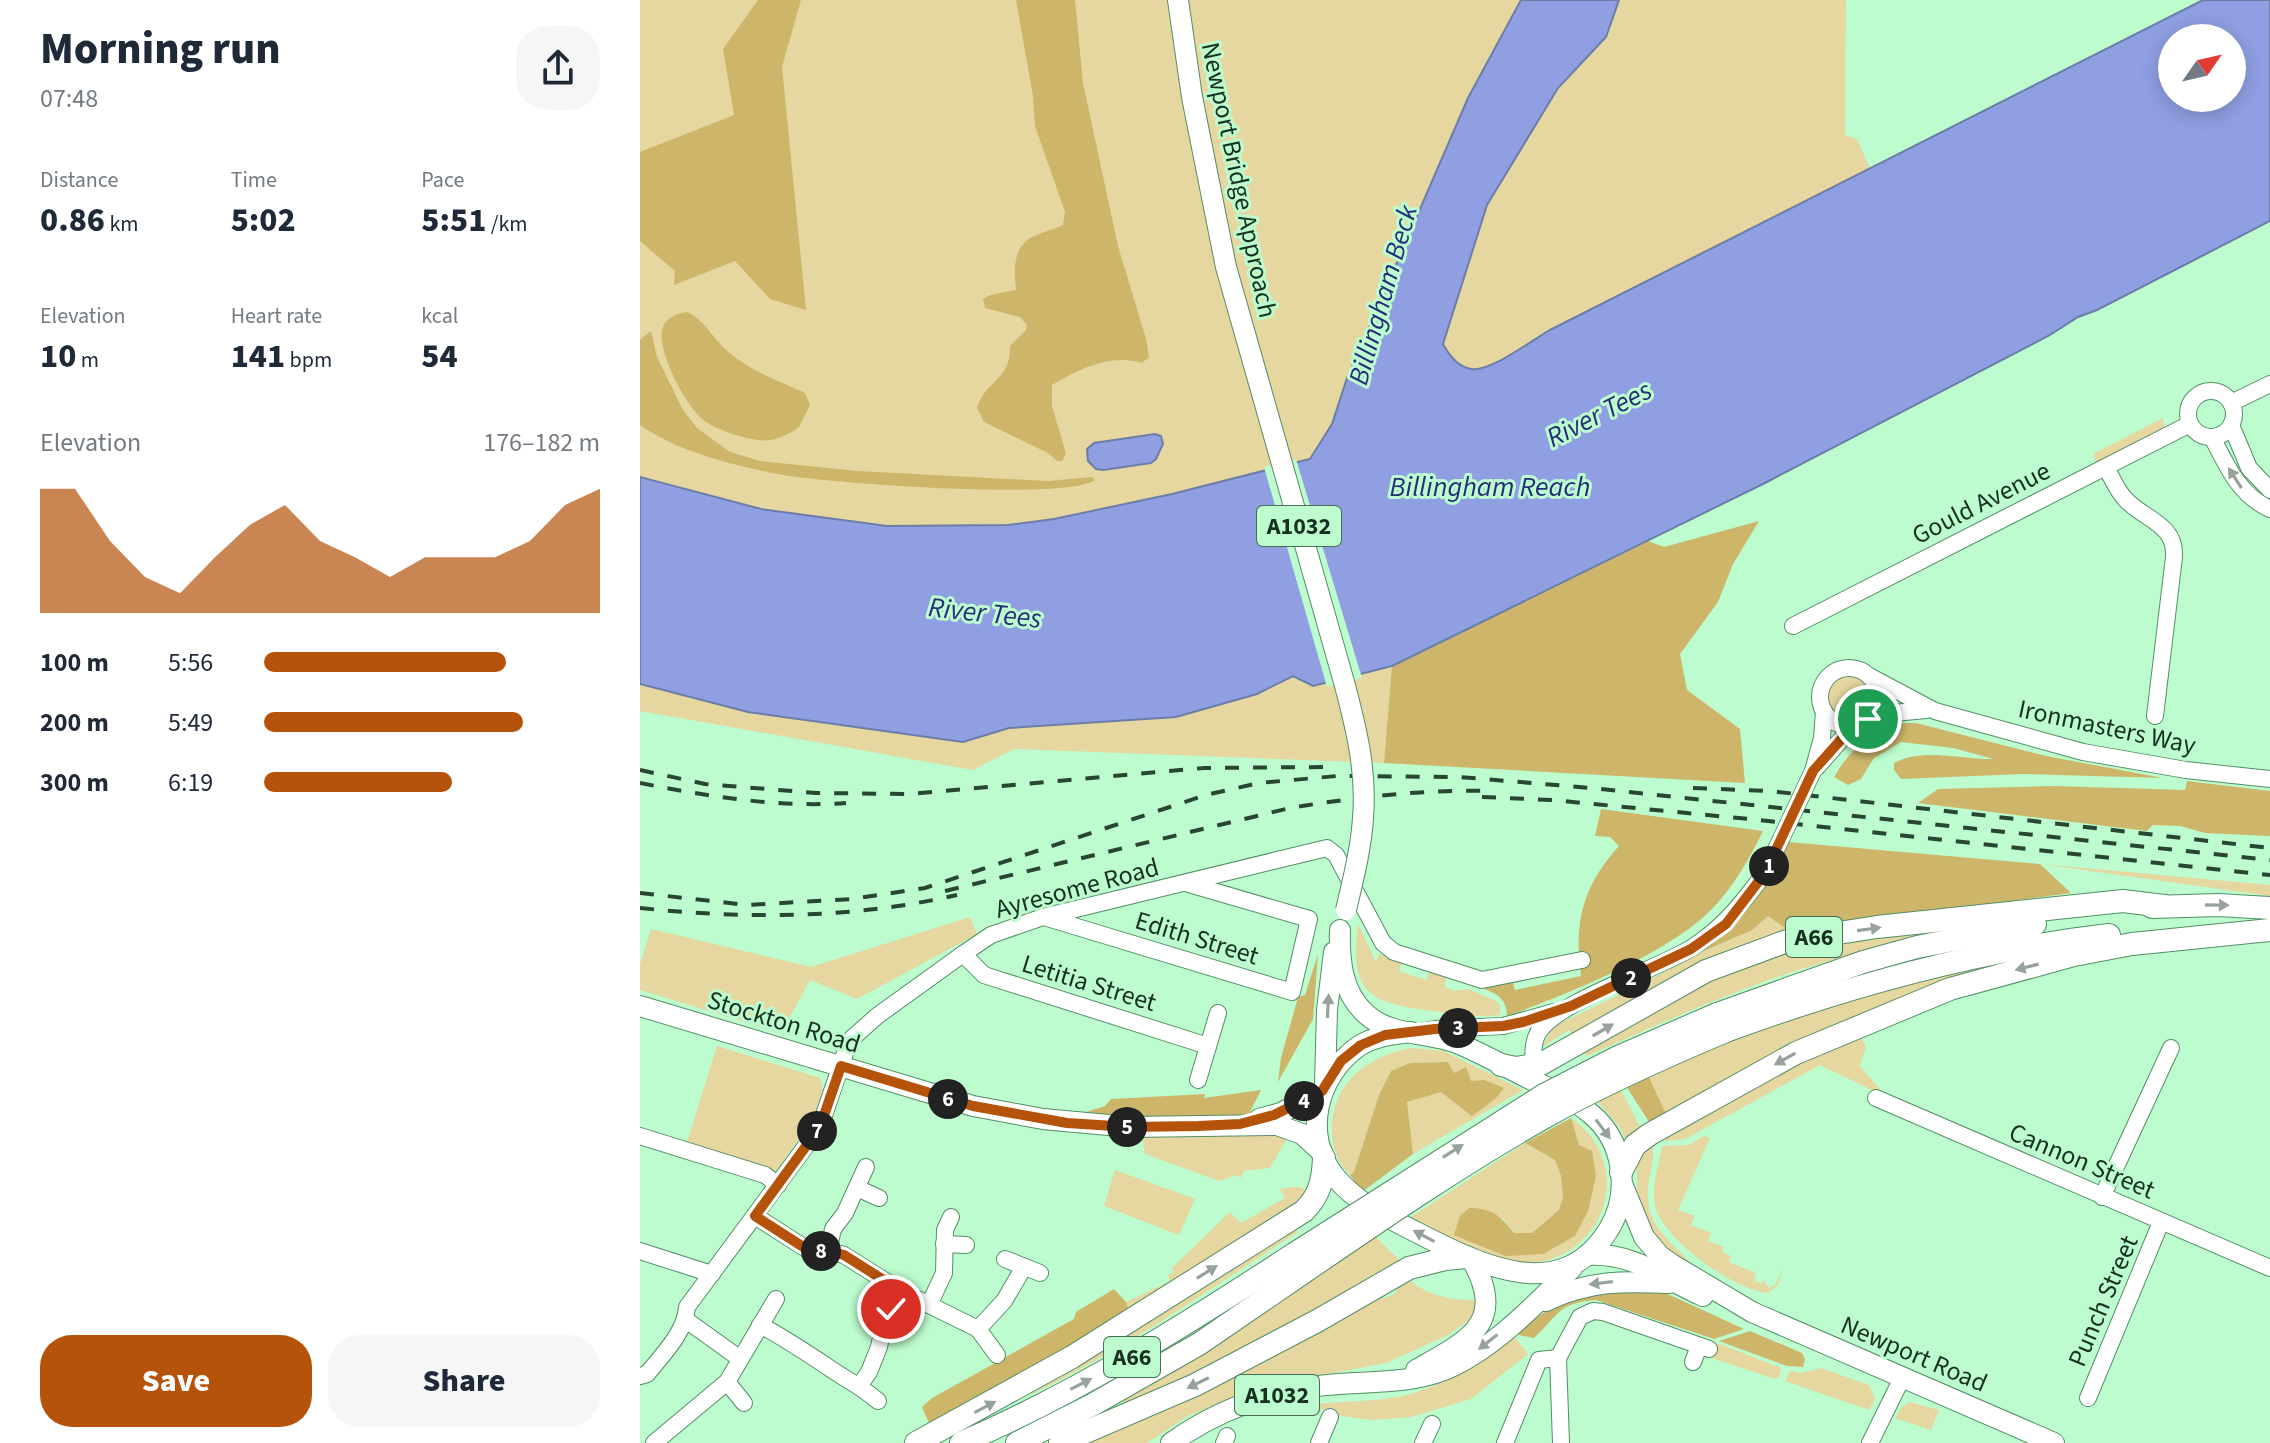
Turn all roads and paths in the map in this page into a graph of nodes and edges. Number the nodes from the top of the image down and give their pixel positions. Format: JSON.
{"nodes":[{"id":1,"x":1178,"y":0,"type":"edge"},
{"id":2,"x":2270,"y":384,"type":"edge"},
{"id":3,"x":2231,"y":403,"type":"junction"},
{"id":4,"x":2190,"y":424,"type":"junction"},
{"id":5,"x":2231,"y":425,"type":"junction"},
{"id":6,"x":2212,"y":437,"type":"junction"},
{"id":7,"x":2106,"y":467,"type":"junction"},
{"id":8,"x":2270,"y":490,"type":"edge"},
{"id":9,"x":2270,"y":509,"type":"edge"},
{"id":10,"x":1793,"y":626,"type":"dead end"},
{"id":11,"x":1871,"y":677,"type":"junction"},
{"id":12,"x":1824,"y":711,"type":"junction"},
{"id":13,"x":1935,"y":711,"type":"junction"},
{"id":14,"x":1872,"y":715,"type":"junction"},
{"id":15,"x":2155,"y":716,"type":"dead end"},
{"id":16,"x":1854,"y":725,"type":"junction"},
{"id":17,"x":1813,"y":771,"type":"junction"},
{"id":18,"x":2270,"y":779,"type":"edge"},
{"id":19,"x":1188,"y":883,"type":"junction"},
{"id":20,"x":2164,"y":906,"type":"junction"},
{"id":21,"x":2270,"y":908,"type":"edge"},
{"id":22,"x":1043,"y":917,"type":"junction"},
{"id":23,"x":1343,"y":920,"type":"junction"},
{"id":24,"x":2270,"y":930,"type":"edge"},
{"id":25,"x":963,"y":954,"type":"junction"},
{"id":26,"x":1582,"y":960,"type":"dead end"},
{"id":27,"x":640,"y":1006,"type":"edge"},
{"id":28,"x":1571,"y":1006,"type":"junction"},
{"id":29,"x":1218,"y":1013,"type":"dead end"},
{"id":30,"x":1722,"y":1022,"type":"junction"},
{"id":31,"x":1413,"y":1032,"type":"junction"},
{"id":32,"x":1208,"y":1046,"type":"junction"},
{"id":33,"x":2171,"y":1048,"type":"dead end"},
{"id":34,"x":1501,"y":1065,"type":"joint"},
{"id":35,"x":841,"y":1066,"type":"junction"},
{"id":36,"x":1537,"y":1075,"type":"junction"},
{"id":37,"x":1198,"y":1080,"type":"dead end"},
{"id":38,"x":1324,"y":1088,"type":"junction"},
{"id":39,"x":1876,"y":1098,"type":"dead end"},
{"id":40,"x":1240,"y":1124,"type":"junction"},
{"id":41,"x":640,"y":1136,"type":"edge"},
{"id":42,"x":1323,"y":1155,"type":"junction"},
{"id":43,"x":866,"y":1167,"type":"dead end"},
{"id":44,"x":1622,"y":1177,"type":"junction"},
{"id":45,"x":778,"y":1185,"type":"junction"},
{"id":46,"x":857,"y":1188,"type":"junction"},
{"id":47,"x":2102,"y":1197,"type":"junction"},
{"id":48,"x":879,"y":1198,"type":"dead end"},
{"id":49,"x":755,"y":1216,"type":"junction"},
{"id":50,"x":951,"y":1217,"type":"dead end"},
{"id":51,"x":2161,"y":1222,"type":"junction"},
{"id":52,"x":944,"y":1244,"type":"junction"},
{"id":53,"x":966,"y":1245,"type":"dead end"},
{"id":54,"x":640,"y":1251,"type":"edge"},
{"id":55,"x":828,"y":1251,"type":"junction"},
{"id":56,"x":1583,"y":1257,"type":"junction"},
{"id":57,"x":1469,"y":1258,"type":"junction"},
{"id":58,"x":1005,"y":1259,"type":"dead end"},
{"id":59,"x":1299,"y":1263,"type":"junction"},
{"id":60,"x":2270,"y":1268,"type":"edge"},
{"id":61,"x":712,"y":1274,"type":"junction"},
{"id":62,"x":1676,"y":1283,"type":"junction"},
{"id":63,"x":901,"y":1291,"type":"junction"},
{"id":64,"x":776,"y":1299,"type":"dead end"},
{"id":65,"x":929,"y":1305,"type":"junction"},
{"id":66,"x":1531,"y":1308,"type":"junction"},
{"id":67,"x":1752,"y":1312,"type":"junction"},
{"id":68,"x":686,"y":1320,"type":"junction"},
{"id":69,"x":760,"y":1325,"type":"junction"},
{"id":70,"x":978,"y":1329,"type":"junction"},
{"id":71,"x":997,"y":1355,"type":"dead end"},
{"id":72,"x":739,"y":1358,"type":"junction"},
{"id":73,"x":1558,"y":1358,"type":"junction"},
{"id":74,"x":1693,"y":1362,"type":"dead end"},
{"id":75,"x":640,"y":1376,"type":"edge"},
{"id":76,"x":1902,"y":1378,"type":"junction"},
{"id":77,"x":1393,"y":1381,"type":"junction"},
{"id":78,"x":727,"y":1382,"type":"junction"},
{"id":79,"x":860,"y":1385,"type":"junction"},
{"id":80,"x":2088,"y":1398,"type":"dead end"},
{"id":81,"x":878,"y":1401,"type":"dead end"},
{"id":82,"x":744,"y":1403,"type":"dead end"},
{"id":83,"x":1330,"y":1417,"type":"dead end"},
{"id":84,"x":1432,"y":1424,"type":"dead end"},
{"id":85,"x":664,"y":1440,"type":"edge"},
{"id":86,"x":916,"y":1443,"type":"edge"},
{"id":87,"x":961,"y":1443,"type":"edge"},
{"id":88,"x":1017,"y":1443,"type":"edge"},
{"id":89,"x":1060,"y":1443,"type":"edge"},
{"id":90,"x":1171,"y":1443,"type":"edge"},
{"id":91,"x":1319,"y":1443,"type":"edge"},
{"id":92,"x":1423,"y":1443,"type":"edge"},
{"id":93,"x":1505,"y":1443,"type":"edge"},
{"id":94,"x":1561,"y":1443,"type":"edge"},
{"id":95,"x":1870,"y":1443,"type":"edge"},
{"id":96,"x":2054,"y":1443,"type":"edge"}],
"edges":[{"from":1,"to":23,"type":"main road","name":"Newport Bridge Approach","number":"A1032","bridge":true},
{"from":2,"to":3,"type":"street"},
{"from":3,"to":4,"type":"street"},
{"from":3,"to":5,"type":"street"},
{"from":4,"to":6,"type":"street"},
{"from":4,"to":7,"type":"street","name":"Gould Avenue"},
{"from":5,"to":6,"type":"street"},
{"from":5,"to":8,"type":"street"},
{"from":9,"to":6,"type":"street","one_way":true},
{"from":7,"to":10,"type":"street","name":"Gould Avenue"},
{"from":7,"to":15,"type":"street"},
{"from":11,"to":12,"type":"street","name":"Ironmasters Way"},
{"from":11,"to":13,"type":"street","name":"Ironmasters Way"},
{"from":11,"to":14,"type":"street"},
{"from":12,"to":16,"type":"street"},
{"from":12,"to":17,"type":"street","name":"Ironmasters Way"},
{"from":13,"to":14,"type":"street","name":"Ironmasters Way"},
{"from":13,"to":18,"type":"street","name":"Ironmasters Way"},
{"from":14,"to":16,"type":"street","name":"Ironmasters Way"},
{"from":16,"to":17,"type":"street","name":"Ironmasters Way"},
{"from":17,"to":28,"type":"street","name":"Ironmasters Way","bridge":true},
{"from":19,"to":22,"type":"street","name":"Ayresome Road"},
{"from":19,"to":22,"type":"street","name":"Edith Street"},
{"from":19,"to":26,"type":"street","name":"Ayresome Road"},
{"from":20,"to":21,"type":"highway","number":"A66","one_way":true},
{"from":20,"to":30,"type":"highway","number":"A66"},
{"from":36,"to":20,"type":"highway","number":"A66","one_way":true},
{"from":22,"to":25,"type":"street","name":"Ayresome Road"},
{"from":23,"to":31,"type":"main road","number":"A1032"},
{"from":38,"to":23,"type":"main road","number":"A1032","one_way":true},
{"from":24,"to":30,"type":"highway","number":"A66"},
{"from":24,"to":44,"type":"highway","one_way":true},
{"from":25,"to":32,"type":"street","name":"Letitia Street"},
{"from":25,"to":35,"type":"street","name":"Ayresome Road"},
{"from":27,"to":35,"type":"main road","name":"Stockton Road"},
{"from":28,"to":31,"type":"street"},
{"from":28,"to":36,"type":"street"},
{"from":29,"to":32,"type":"street"},
{"from":30,"to":59,"type":"highway","number":"A66","bridge":true},
{"from":31,"to":34,"type":"main road"},
{"from":31,"to":38,"type":"main road"},
{"from":32,"to":37,"type":"street"},
{"from":33,"to":47,"type":"street"},
{"from":34,"to":36,"type":"highway","number":"A66"},
{"from":35,"to":40,"type":"main road","name":"Stockton Road"},
{"from":35,"to":45,"type":"street","name":"Ayresome Road"},
{"from":36,"to":44,"type":"main road","one_way":true},
{"from":38,"to":40,"type":"main road"},
{"from":38,"to":42,"type":"main road"},
{"from":39,"to":47,"type":"street","name":"Cannon Street"},
{"from":40,"to":42,"type":"main road"},
{"from":41,"to":45,"type":"street"},
{"from":57,"to":42,"type":"main road","one_way":true},
{"from":86,"to":42,"type":"highway","one_way":true},
{"from":43,"to":46,"type":"street"},
{"from":44,"to":56,"type":"main road"},
{"from":44,"to":67,"type":"main road","name":"Newport Road"},
{"from":45,"to":49,"type":"street","name":"Ayresome Road"},
{"from":46,"to":48,"type":"street"},
{"from":46,"to":55,"type":"street"},
{"from":47,"to":51,"type":"street","name":"Cannon Street"},
{"from":49,"to":55,"type":"street"},
{"from":49,"to":61,"type":"street","name":"Ayresome Road"},
{"from":50,"to":52,"type":"street"},
{"from":51,"to":60,"type":"street","name":"Cannon Street"},
{"from":51,"to":80,"type":"street","name":"Punch Street"},
{"from":52,"to":53,"type":"street"},
{"from":52,"to":65,"type":"street"},
{"from":54,"to":61,"type":"street"},
{"from":55,"to":63,"type":"street"},
{"from":56,"to":57,"type":"main road"},
{"from":56,"to":62,"type":"main road","name":"Newport Road"},
{"from":56,"to":66,"type":"main road","number":"A1032"},
{"from":57,"to":77,"type":"main road","number":"A1032"},
{"from":57,"to":89,"type":"highway","number":"A66","one_way":true},
{"from":58,"to":70,"type":"street"},
{"from":87,"to":59,"type":"highway","number":"A66","one_way":true},
{"from":59,"to":88,"type":"highway","number":"A66"},
{"from":61,"to":68,"type":"street","name":"Ayresome Road"},
{"from":62,"to":66,"type":"main road","number":"A1032","one_way":true},
{"from":62,"to":67,"type":"main road","name":"Newport Road"},
{"from":63,"to":65,"type":"street"},
{"from":63,"to":79,"type":"street"},
{"from":64,"to":69,"type":"street"},
{"from":65,"to":70,"type":"street"},
{"from":66,"to":77,"type":"main road","number":"A1032","one_way":true},
{"from":67,"to":76,"type":"main road","name":"Newport Road"},
{"from":68,"to":72,"type":"street"},
{"from":68,"to":75,"type":"street","name":"Ayresome Road"},
{"from":69,"to":72,"type":"street"},
{"from":69,"to":79,"type":"street"},
{"from":70,"to":71,"type":"street"},
{"from":72,"to":78,"type":"street"},
{"from":73,"to":74,"type":"street"},
{"from":73,"to":93,"type":"street"},
{"from":73,"to":94,"type":"street"},
{"from":76,"to":95,"type":"street"},
{"from":76,"to":96,"type":"main road","name":"Newport Road"},
{"from":77,"to":90,"type":"main road","number":"A1032"},
{"from":78,"to":82,"type":"street"},
{"from":78,"to":85,"type":"street"},
{"from":79,"to":81,"type":"street"},
{"from":83,"to":91,"type":"street"},
{"from":84,"to":92,"type":"street"}]}
